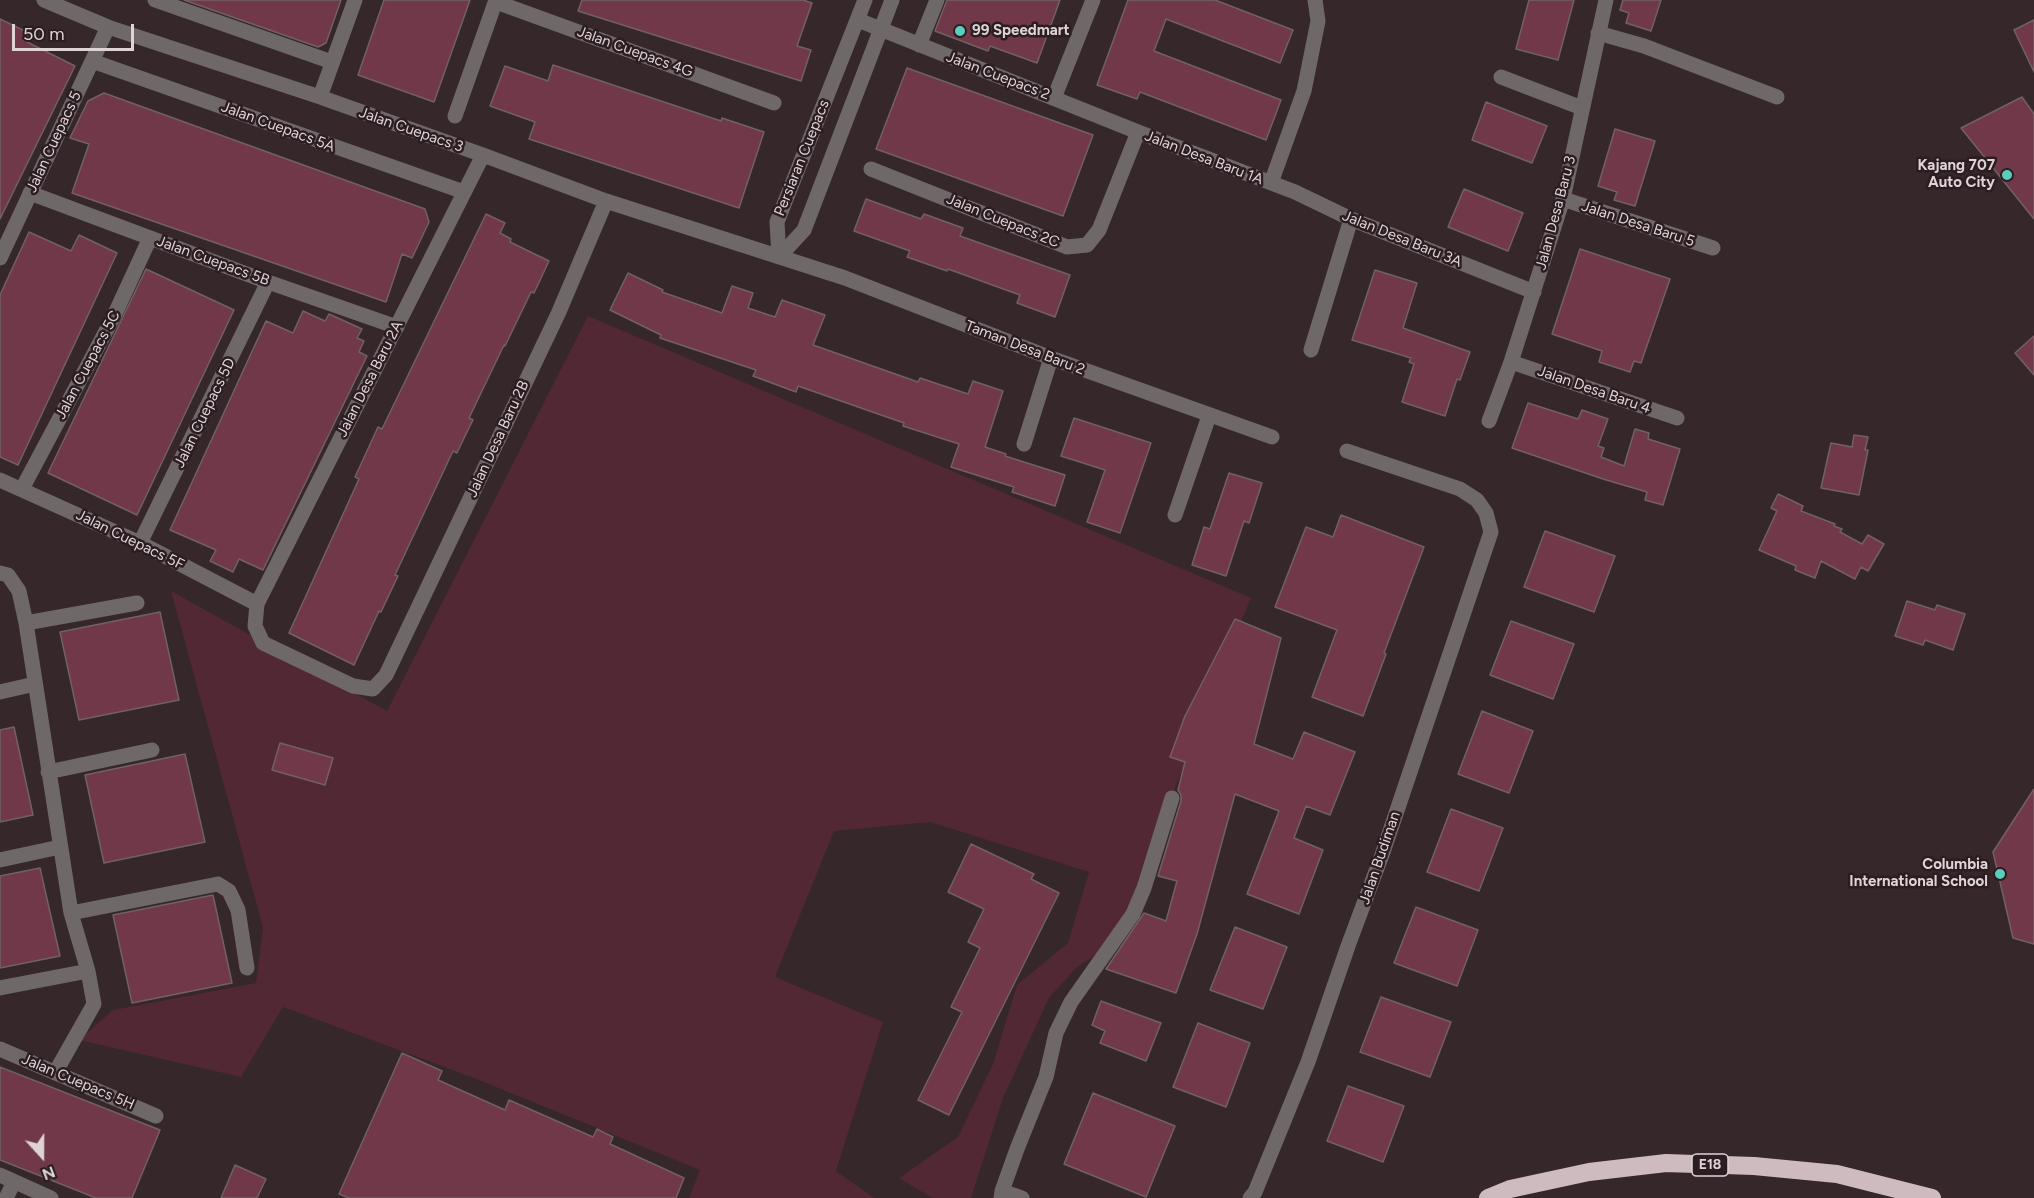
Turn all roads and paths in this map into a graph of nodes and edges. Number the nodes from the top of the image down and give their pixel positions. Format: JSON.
{"nodes":[{"id":1,"x":44,"y":0,"type":"edge"},
{"id":2,"x":155,"y":0,"type":"edge"},
{"id":3,"x":355,"y":0,"type":"edge"},
{"id":4,"x":866,"y":0,"type":"edge"},
{"id":5,"x":892,"y":0,"type":"edge"},
{"id":6,"x":937,"y":0,"type":"edge"},
{"id":7,"x":1093,"y":0,"type":"edge"},
{"id":8,"x":1315,"y":0,"type":"edge"},
{"id":9,"x":1606,"y":0,"type":"edge"},
{"id":10,"x":496,"y":1,"type":"edge"},
{"id":11,"x":858,"y":20,"type":"junction"},
{"id":12,"x":108,"y":27,"type":"junction"},
{"id":13,"x":881,"y":29,"type":"junction"},
{"id":14,"x":1598,"y":33,"type":"junction"},
{"id":15,"x":919,"y":45,"type":"junction"},
{"id":16,"x":92,"y":61,"type":"junction"},
{"id":17,"x":332,"y":62,"type":"junction"},
{"id":18,"x":1501,"y":77,"type":"dead end"},
{"id":19,"x":320,"y":97,"type":"junction"},
{"id":20,"x":1054,"y":98,"type":"junction"},
{"id":21,"x":1777,"y":98,"type":"dead end"},
{"id":22,"x":774,"y":103,"type":"dead end"},
{"id":23,"x":1582,"y":108,"type":"junction"},
{"id":24,"x":455,"y":116,"type":"dead end"},
{"id":25,"x":1138,"y":132,"type":"junction"},
{"id":26,"x":483,"y":155,"type":"junction"},
{"id":27,"x":871,"y":169,"type":"dead end"},
{"id":28,"x":1271,"y":183,"type":"junction"},
{"id":29,"x":464,"y":192,"type":"junction"},
{"id":30,"x":30,"y":193,"type":"junction"},
{"id":31,"x":1563,"y":200,"type":"junction"},
{"id":32,"x":606,"y":201,"type":"junction"},
{"id":33,"x":1351,"y":219,"type":"junction"},
{"id":34,"x":150,"y":238,"type":"junction"},
{"id":35,"x":1713,"y":248,"type":"dead end"},
{"id":36,"x":779,"y":257,"type":"junction"},
{"id":37,"x":0,"y":258,"type":"edge"},
{"id":38,"x":268,"y":282,"type":"junction"},
{"id":39,"x":1534,"y":292,"type":"junction"},
{"id":40,"x":397,"y":327,"type":"junction"},
{"id":41,"x":1311,"y":350,"type":"dead end"},
{"id":42,"x":1051,"y":358,"type":"junction"},
{"id":43,"x":1511,"y":362,"type":"junction"},
{"id":44,"x":1209,"y":416,"type":"junction"},
{"id":45,"x":1677,"y":418,"type":"dead end"},
{"id":46,"x":1489,"y":421,"type":"dead end"},
{"id":47,"x":1272,"y":437,"type":"dead end"},
{"id":48,"x":1024,"y":444,"type":"dead end"},
{"id":49,"x":1347,"y":451,"type":"dead end"},
{"id":50,"x":0,"y":480,"type":"edge"},
{"id":51,"x":22,"y":489,"type":"junction"},
{"id":52,"x":1174,"y":515,"type":"dead end"},
{"id":53,"x":140,"y":543,"type":"junction"},
{"id":54,"x":0,"y":573,"type":"edge"},
{"id":55,"x":136,"y":603,"type":"dead end"},
{"id":56,"x":257,"y":604,"type":"junction"},
{"id":57,"x":26,"y":623,"type":"junction"},
{"id":58,"x":35,"y":684,"type":"junction"},
{"id":59,"x":0,"y":692,"type":"edge"},
{"id":60,"x":152,"y":750,"type":"dead end"},
{"id":61,"x":48,"y":772,"type":"junction"},
{"id":62,"x":1172,"y":798,"type":"dead end"},
{"id":63,"x":60,"y":847,"type":"junction"},
{"id":64,"x":0,"y":860,"type":"edge"},
{"id":65,"x":71,"y":913,"type":"junction"},
{"id":66,"x":247,"y":968,"type":"dead end"},
{"id":67,"x":87,"y":971,"type":"junction"},
{"id":68,"x":0,"y":988,"type":"edge"},
{"id":69,"x":0,"y":1049,"type":"edge"},
{"id":70,"x":55,"y":1073,"type":"junction"},
{"id":71,"x":156,"y":1116,"type":"dead end"},
{"id":72,"x":7,"y":1178,"type":"edge"},
{"id":73,"x":1002,"y":1195,"type":"edge"},
{"id":74,"x":6,"y":1198,"type":"edge"},
{"id":75,"x":51,"y":1198,"type":"edge"},
{"id":76,"x":1022,"y":1198,"type":"edge"},
{"id":77,"x":1250,"y":1198,"type":"edge"},
{"id":78,"x":1488,"y":1198,"type":"edge"},
{"id":79,"x":1932,"y":1198,"type":"edge"}],
"edges":[{"from":1,"to":12,"type":"street","name":"Jalan Cuepacs 3"},
{"from":2,"to":17,"type":"street"},
{"from":3,"to":17,"type":"street"},
{"from":4,"to":11,"type":"street","name":"Persiaran Cuepacs"},
{"from":5,"to":13,"type":"street","name":"Persiaran Cuepacs"},
{"from":6,"to":15,"type":"street"},
{"from":7,"to":20,"type":"street"},
{"from":8,"to":28,"type":"street"},
{"from":9,"to":14,"type":"street","name":"Jalan Desa Baru 3"},
{"from":10,"to":22,"type":"street","name":"Jalan Cuepacs 4G"},
{"from":10,"to":24,"type":"street"},
{"from":11,"to":13,"type":"street","name":"Jalan Cuepacs 2"},
{"from":11,"to":36,"type":"street","name":"Persiaran Cuepacs"},
{"from":12,"to":16,"type":"street","name":"Jalan Cuepacs 5"},
{"from":12,"to":19,"type":"street","name":"Jalan Cuepacs 3"},
{"from":13,"to":15,"type":"street","name":"Jalan Cuepacs 2"},
{"from":13,"to":36,"type":"street","name":"Persiaran Cuepacs"},
{"from":14,"to":21,"type":"street"},
{"from":14,"to":23,"type":"street","name":"Jalan Desa Baru 3"},
{"from":15,"to":20,"type":"street","name":"Jalan Cuepacs 2"},
{"from":16,"to":29,"type":"street","name":"Jalan Cuepacs 5A"},
{"from":16,"to":30,"type":"street","name":"Jalan Cuepacs 5"},
{"from":17,"to":19,"type":"street"},
{"from":18,"to":23,"type":"street"},
{"from":19,"to":26,"type":"street","name":"Jalan Cuepacs 3"},
{"from":20,"to":25,"type":"street","name":"Jalan Cuepacs 2"},
{"from":23,"to":31,"type":"street","name":"Jalan Desa Baru 3"},
{"from":25,"to":27,"type":"street","name":"Jalan Cuepacs 2C"},
{"from":25,"to":28,"type":"street","name":"Jalan Desa Baru 1A"},
{"from":26,"to":29,"type":"street","name":"Jalan Desa Baru 2A"},
{"from":26,"to":32,"type":"street","name":"Jalan Cuepacs 3"},
{"from":28,"to":33,"type":"street","name":"Jalan Desa Baru 3A"},
{"from":29,"to":40,"type":"street","name":"Jalan Desa Baru 2A"},
{"from":30,"to":34,"type":"street","name":"Jalan Cuepacs 5B"},
{"from":30,"to":37,"type":"street","name":"Jalan Cuepacs 5"},
{"from":31,"to":35,"type":"street","name":"Jalan Desa Baru 5"},
{"from":31,"to":39,"type":"street","name":"Jalan Desa Baru 3"},
{"from":32,"to":36,"type":"street","name":"Jalan Cuepacs 3"},
{"from":32,"to":56,"type":"street","name":"Jalan Desa Baru 2B"},
{"from":33,"to":39,"type":"street","name":"Jalan Desa Baru 3A"},
{"from":33,"to":41,"type":"street"},
{"from":34,"to":38,"type":"street","name":"Jalan Cuepacs 5B"},
{"from":34,"to":51,"type":"street","name":"Jalan Cuepacs 5C"},
{"from":36,"to":42,"type":"street","name":"Taman Desa Baru 2"},
{"from":38,"to":40,"type":"street","name":"Jalan Cuepacs 5B"},
{"from":38,"to":53,"type":"street","name":"Jalan Cuepacs 5D"},
{"from":39,"to":43,"type":"street","name":"Jalan Desa Baru 3"},
{"from":40,"to":56,"type":"street","name":"Jalan Desa Baru 2A"},
{"from":42,"to":44,"type":"street","name":"Taman Desa Baru 2"},
{"from":42,"to":48,"type":"street"},
{"from":43,"to":45,"type":"street","name":"Jalan Desa Baru 4"},
{"from":43,"to":46,"type":"street","name":"Jalan Desa Baru 3"},
{"from":44,"to":47,"type":"street","name":"Taman Desa Baru 2"},
{"from":44,"to":52,"type":"street"},
{"from":49,"to":77,"type":"street","name":"Jalan Budiman"},
{"from":50,"to":51,"type":"street","name":"Jalan Cuepacs 5F"},
{"from":51,"to":53,"type":"street","name":"Jalan Cuepacs 5F"},
{"from":53,"to":56,"type":"street","name":"Jalan Cuepacs 5F"},
{"from":54,"to":57,"type":"street"},
{"from":55,"to":57,"type":"street"},
{"from":57,"to":58,"type":"street"},
{"from":58,"to":59,"type":"street"},
{"from":58,"to":61,"type":"street"},
{"from":60,"to":61,"type":"street"},
{"from":61,"to":63,"type":"street"},
{"from":62,"to":73,"type":"street"},
{"from":63,"to":64,"type":"street"},
{"from":63,"to":65,"type":"street"},
{"from":65,"to":66,"type":"street"},
{"from":65,"to":67,"type":"street"},
{"from":67,"to":68,"type":"street"},
{"from":67,"to":70,"type":"street"},
{"from":69,"to":70,"type":"street","name":"Jalan Cuepacs 5H"},
{"from":70,"to":71,"type":"street","name":"Jalan Cuepacs 5H"},
{"from":72,"to":74,"type":"street"},
{"from":72,"to":75,"type":"street"},
{"from":73,"to":76,"type":"street"},
{"from":78,"to":79,"type":"highway","number":"E18"}]}
